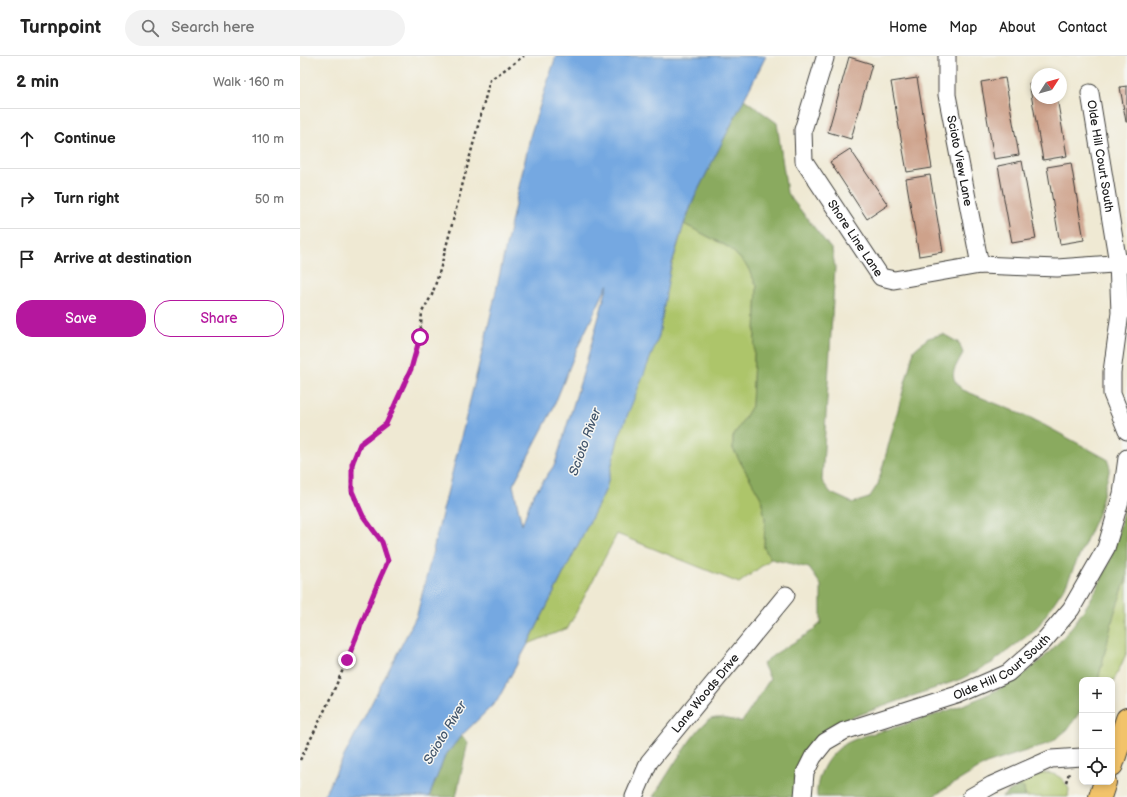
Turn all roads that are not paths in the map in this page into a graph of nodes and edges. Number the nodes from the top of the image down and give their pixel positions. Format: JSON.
{"nodes":[{"id":1,"x":947,"y":56,"type":"edge"},
{"id":2,"x":825,"y":58,"type":"dead end"},
{"id":3,"x":1090,"y":93,"type":"dead end"},
{"id":4,"x":1122,"y":263,"type":"edge"},
{"id":5,"x":980,"y":265,"type":"junction"},
{"id":6,"x":1127,"y":431,"type":"edge"},
{"id":7,"x":1127,"y":458,"type":"edge"},
{"id":8,"x":786,"y":595,"type":"dead end"},
{"id":9,"x":1127,"y":719,"type":"edge"},
{"id":10,"x":1079,"y":757,"type":"edge"},
{"id":11,"x":1117,"y":757,"type":"edge"},
{"id":12,"x":1105,"y":785,"type":"edge"},
{"id":13,"x":634,"y":797,"type":"edge"},
{"id":14,"x":803,"y":797,"type":"edge"},
{"id":15,"x":971,"y":797,"type":"edge"},
{"id":16,"x":1100,"y":797,"type":"edge"}],
"edges":[{"from":1,"to":5,"type":"street","name":"Scioto View Lane"},
{"from":2,"to":5,"type":"street","name":"Shore Line Lane"},
{"from":3,"to":4,"type":"street","name":"Olde Hill Court South"},
{"from":4,"to":5,"type":"street","name":"Shore Line Lane"},
{"from":4,"to":6,"type":"street","name":"Olde Hill Court South"},
{"from":7,"to":14,"type":"street","name":"Olde Hill Court South"},
{"from":8,"to":13,"type":"street","name":"Lane Woods Drive"},
{"from":9,"to":11,"type":"main road"},
{"from":10,"to":15,"type":"street"},
{"from":12,"to":16,"type":"main road"}]}
